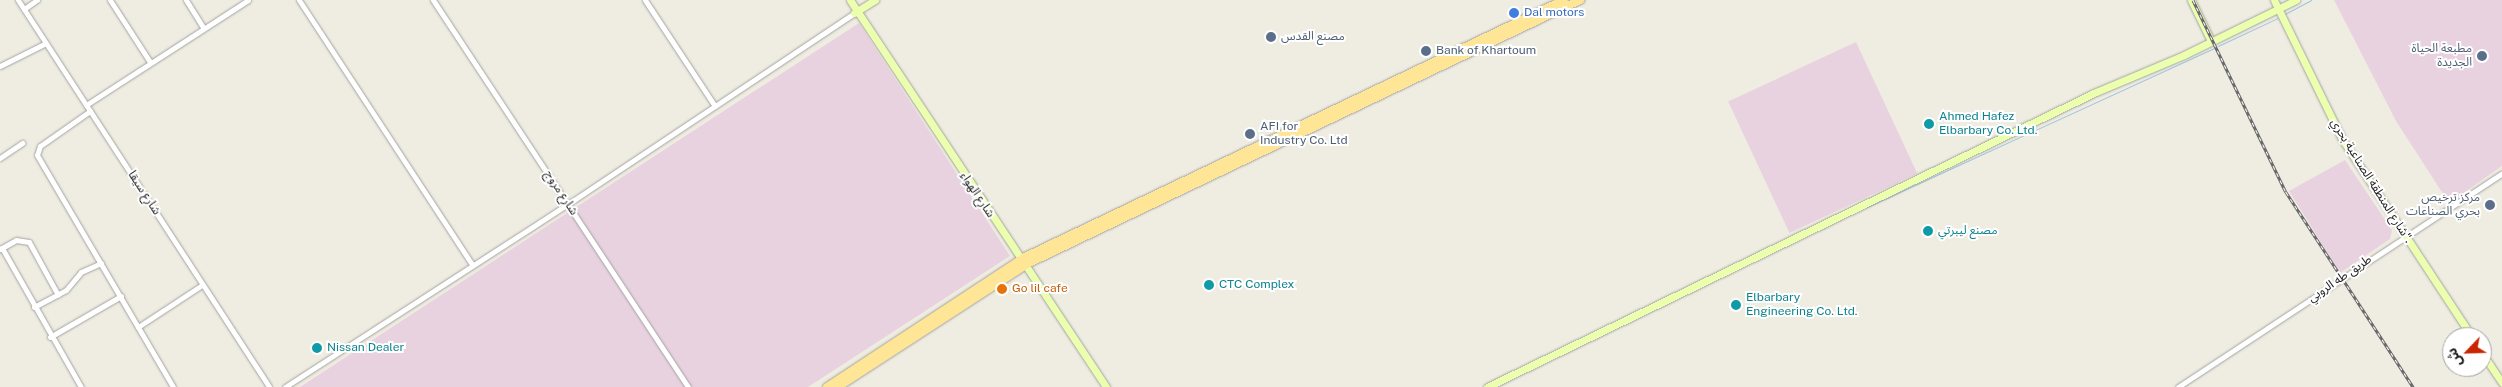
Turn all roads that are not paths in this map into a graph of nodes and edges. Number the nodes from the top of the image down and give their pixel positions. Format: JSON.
{"nodes":[{"id":1,"x":18,"y":0,"type":"edge"},
{"id":2,"x":37,"y":0,"type":"edge"},
{"id":3,"x":110,"y":0,"type":"edge"},
{"id":4,"x":186,"y":0,"type":"edge"},
{"id":5,"x":248,"y":0,"type":"edge"},
{"id":6,"x":300,"y":0,"type":"edge"},
{"id":7,"x":433,"y":0,"type":"edge"},
{"id":8,"x":645,"y":0,"type":"edge"},
{"id":9,"x":850,"y":0,"type":"edge"},
{"id":10,"x":875,"y":0,"type":"edge"},
{"id":11,"x":1564,"y":0,"type":"edge"},
{"id":12,"x":1580,"y":0,"type":"edge"},
{"id":13,"x":2191,"y":0,"type":"edge"},
{"id":14,"x":2274,"y":0,"type":"edge"},
{"id":15,"x":2296,"y":0,"type":"edge"},
{"id":16,"x":24,"y":9,"type":"junction"},
{"id":17,"x":856,"y":12,"type":"junction"},
{"id":18,"x":2281,"y":13,"type":"junction"},
{"id":19,"x":203,"y":27,"type":"junction"},
{"id":20,"x":2211,"y":41,"type":"junction"},
{"id":21,"x":46,"y":43,"type":"junction"},
{"id":22,"x":150,"y":62,"type":"junction"},
{"id":23,"x":0,"y":66,"type":"edge"},
{"id":24,"x":86,"y":105,"type":"junction"},
{"id":25,"x":715,"y":106,"type":"junction"},
{"id":26,"x":90,"y":111,"type":"junction"},
{"id":27,"x":22,"y":143,"type":"dead end"},
{"id":28,"x":0,"y":158,"type":"edge"},
{"id":29,"x":2502,"y":173,"type":"edge"},
{"id":30,"x":568,"y":204,"type":"junction"},
{"id":31,"x":2404,"y":236,"type":"junction"},
{"id":32,"x":1,"y":248,"type":"edge"},
{"id":33,"x":1023,"y":262,"type":"junction"},
{"id":34,"x":101,"y":263,"type":"junction"},
{"id":35,"x":472,"y":264,"type":"junction"},
{"id":36,"x":202,"y":285,"type":"junction"},
{"id":37,"x":58,"y":295,"type":"junction"},
{"id":38,"x":121,"y":296,"type":"junction"},
{"id":39,"x":34,"y":307,"type":"junction"},
{"id":40,"x":138,"y":327,"type":"junction"},
{"id":41,"x":2465,"y":327,"type":"edge"},
{"id":42,"x":50,"y":337,"type":"junction"},
{"id":43,"x":2492,"y":368,"type":"edge"},
{"id":44,"x":851,"y":375,"type":"junction"},
{"id":45,"x":2502,"y":383,"type":"edge"},
{"id":46,"x":80,"y":387,"type":"edge"},
{"id":47,"x":173,"y":387,"type":"edge"},
{"id":48,"x":269,"y":387,"type":"edge"},
{"id":49,"x":285,"y":387,"type":"edge"},
{"id":50,"x":688,"y":387,"type":"edge"},
{"id":51,"x":827,"y":387,"type":"edge"},
{"id":52,"x":838,"y":387,"type":"edge"},
{"id":53,"x":1106,"y":387,"type":"edge"},
{"id":54,"x":1487,"y":387,"type":"edge"},
{"id":55,"x":2178,"y":387,"type":"edge"}],
"edges":[{"from":1,"to":16,"type":"street","name":"شارع سيقا"},
{"from":2,"to":16,"type":"street"},
{"from":3,"to":22,"type":"street"},
{"from":4,"to":19,"type":"street"},
{"from":5,"to":19,"type":"street"},
{"from":6,"to":35,"type":"street"},
{"from":7,"to":30,"type":"street","name":"شارع مروج"},
{"from":8,"to":25,"type":"street"},
{"from":9,"to":17,"type":"street","name":"شارع الهواء"},
{"from":10,"to":17,"type":"street"},
{"from":11,"to":33,"type":"main road"},
{"from":12,"to":33,"type":"main road"},
{"from":13,"to":20,"type":"street"},
{"from":14,"to":18,"type":"street","name":"شارع المنطقة الصناعية بحري\"."},
{"from":15,"to":18,"type":"street"},
{"from":16,"to":21,"type":"street","name":"شارع سيقا"},
{"from":17,"to":25,"type":"street"},
{"from":17,"to":33,"type":"street","name":"شارع الهواء"},
{"from":18,"to":20,"type":"street"},
{"from":18,"to":31,"type":"street","name":"شارع المنطقة الصناعية بحري\"."},
{"from":19,"to":22,"type":"street"},
{"from":20,"to":54,"type":"street"},
{"from":21,"to":23,"type":"street"},
{"from":21,"to":24,"type":"street","name":"شارع سيقا"},
{"from":22,"to":24,"type":"street"},
{"from":24,"to":26,"type":"street","name":"شارع سيقا"},
{"from":25,"to":30,"type":"street"},
{"from":26,"to":34,"type":"street"},
{"from":26,"to":36,"type":"street","name":"شارع سيقا"},
{"from":27,"to":28,"type":"street"},
{"from":29,"to":31,"type":"street","name":"طريق طه الروبي"},
{"from":30,"to":35,"type":"street"},
{"from":30,"to":50,"type":"street","name":"شارع مروج"},
{"from":31,"to":41,"type":"street","name":"شارع المنطقة الصناعية بحري\"."},
{"from":31,"to":55,"type":"street","name":"طريق طه الروبي"},
{"from":32,"to":37,"type":"street"},
{"from":32,"to":39,"type":"street"},
{"from":33,"to":44,"type":"main road"},
{"from":33,"to":53,"type":"street","name":"شارع الهواء"},
{"from":34,"to":37,"type":"street"},
{"from":34,"to":38,"type":"street"},
{"from":35,"to":49,"type":"street"},
{"from":36,"to":40,"type":"street"},
{"from":36,"to":48,"type":"street","name":"شارع سيقا"},
{"from":37,"to":39,"type":"street"},
{"from":38,"to":40,"type":"street"},
{"from":38,"to":42,"type":"street"},
{"from":39,"to":42,"type":"street"},
{"from":40,"to":47,"type":"street"},
{"from":42,"to":46,"type":"street"},
{"from":43,"to":45,"type":"street"},
{"from":44,"to":51,"type":"main road"},
{"from":44,"to":52,"type":"main road"}]}
